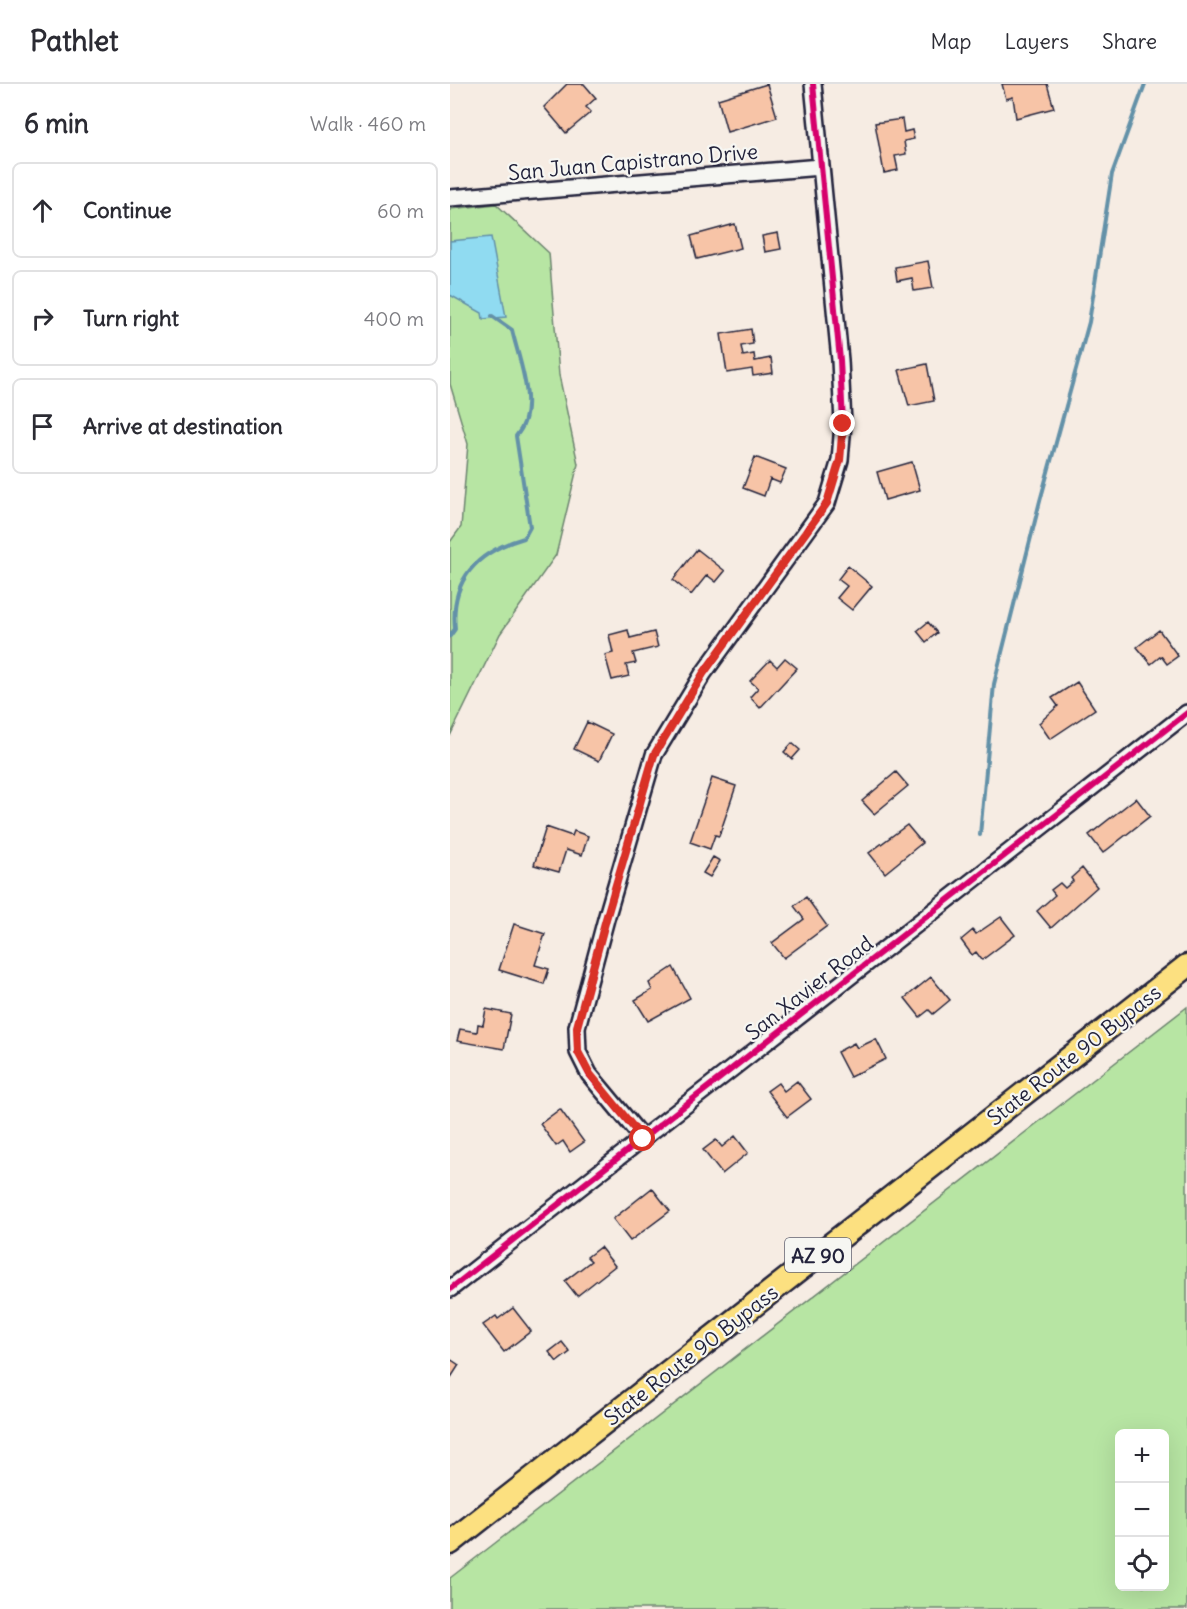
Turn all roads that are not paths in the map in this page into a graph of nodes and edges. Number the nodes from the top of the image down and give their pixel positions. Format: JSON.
{"nodes":[{"id":1,"x":813,"y":84,"type":"edge"},
{"id":2,"x":820,"y":167,"type":"junction"},
{"id":3,"x":450,"y":198,"type":"edge"},
{"id":4,"x":1187,"y":713,"type":"edge"},
{"id":5,"x":1187,"y":966,"type":"edge"},
{"id":6,"x":643,"y":1139,"type":"junction"},
{"id":7,"x":450,"y":1288,"type":"edge"},
{"id":8,"x":450,"y":1543,"type":"edge"}],
"edges":[{"from":1,"to":2,"type":"street"},
{"from":2,"to":3,"type":"street","name":"San Juan Capistrano Drive"},
{"from":2,"to":6,"type":"street"},
{"from":4,"to":6,"type":"street","name":"San Xavier Road"},
{"from":5,"to":8,"type":"highway","name":"State Route 90 Bypass","number":"AZ 90"},
{"from":6,"to":7,"type":"street","name":"San Xavier Road"}]}
